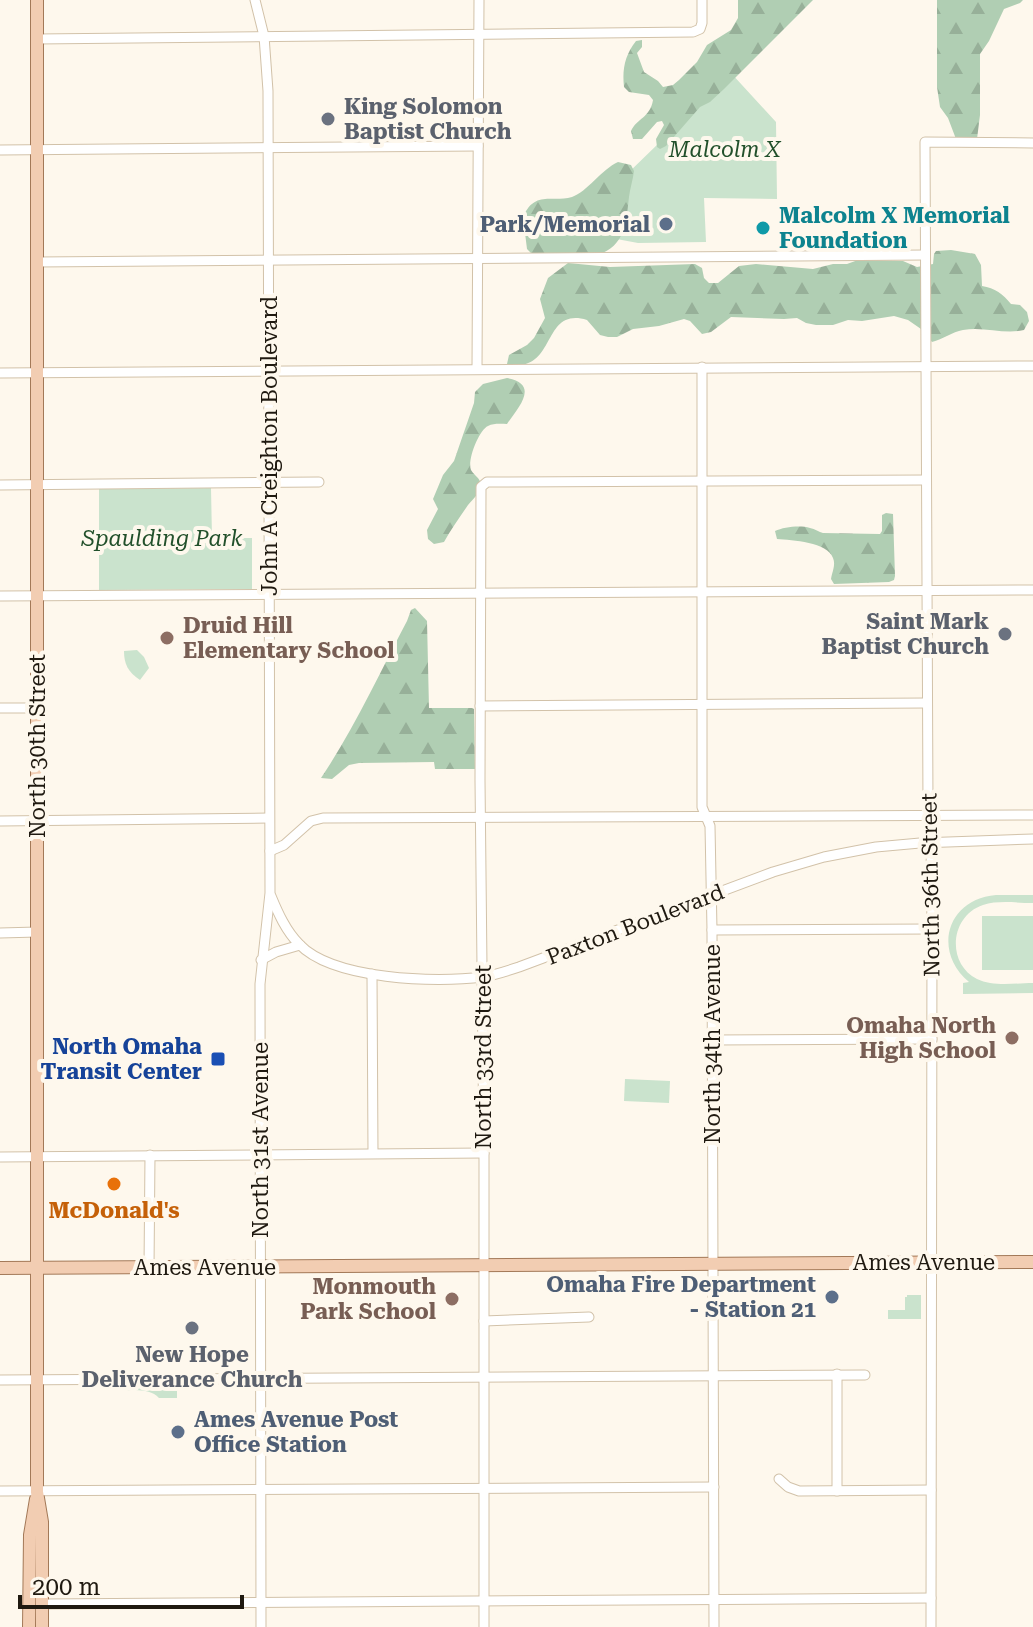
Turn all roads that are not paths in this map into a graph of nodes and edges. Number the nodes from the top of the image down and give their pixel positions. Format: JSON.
{"nodes":[{"id":1,"x":37,"y":0,"type":"edge"},
{"id":2,"x":255,"y":0,"type":"edge"},
{"id":3,"x":479,"y":0,"type":"edge"},
{"id":4,"x":702,"y":0,"type":"edge"},
{"id":5,"x":479,"y":34,"type":"junction"},
{"id":6,"x":264,"y":36,"type":"junction"},
{"id":7,"x":37,"y":39,"type":"junction"},
{"id":8,"x":1033,"y":143,"type":"edge"},
{"id":9,"x":478,"y":146,"type":"junction"},
{"id":10,"x":268,"y":148,"type":"junction"},
{"id":11,"x":0,"y":150,"type":"edge"},
{"id":12,"x":37,"y":150,"type":"junction"},
{"id":13,"x":925,"y":255,"type":"junction"},
{"id":14,"x":479,"y":258,"type":"junction"},
{"id":15,"x":269,"y":260,"type":"junction"},
{"id":16,"x":37,"y":262,"type":"junction"},
{"id":17,"x":925,"y":366,"type":"junction"},
{"id":18,"x":1033,"y":366,"type":"edge"},
{"id":19,"x":702,"y":367,"type":"junction"},
{"id":20,"x":477,"y":369,"type":"junction"},
{"id":21,"x":269,"y":371,"type":"junction"},
{"id":22,"x":36,"y":372,"type":"junction"},
{"id":23,"x":0,"y":373,"type":"edge"},
{"id":24,"x":926,"y":480,"type":"junction"},
{"id":25,"x":702,"y":481,"type":"junction"},
{"id":26,"x":269,"y":482,"type":"junction"},
{"id":27,"x":319,"y":482,"type":"dead end"},
{"id":28,"x":36,"y":484,"type":"junction"},
{"id":29,"x":0,"y":485,"type":"edge"},
{"id":30,"x":927,"y":590,"type":"junction"},
{"id":31,"x":1033,"y":590,"type":"edge"},
{"id":32,"x":702,"y":593,"type":"junction"},
{"id":33,"x":480,"y":594,"type":"junction"},
{"id":34,"x":269,"y":595,"type":"junction"},
{"id":35,"x":0,"y":596,"type":"edge"},
{"id":36,"x":36,"y":596,"type":"junction"},
{"id":37,"x":927,"y":703,"type":"junction"},
{"id":38,"x":702,"y":704,"type":"junction"},
{"id":39,"x":480,"y":706,"type":"junction"},
{"id":40,"x":0,"y":708,"type":"edge"},
{"id":41,"x":36,"y":708,"type":"junction"},
{"id":42,"x":929,"y":815,"type":"junction"},
{"id":43,"x":1033,"y":815,"type":"edge"},
{"id":44,"x":706,"y":816,"type":"junction"},
{"id":45,"x":481,"y":817,"type":"junction"},
{"id":46,"x":269,"y":818,"type":"junction"},
{"id":47,"x":37,"y":820,"type":"junction"},
{"id":48,"x":0,"y":821,"type":"edge"},
{"id":49,"x":1033,"y":839,"type":"edge"},
{"id":50,"x":931,"y":842,"type":"junction"},
{"id":51,"x":270,"y":851,"type":"junction"},
{"id":52,"x":270,"y":893,"type":"junction"},
{"id":53,"x":711,"y":895,"type":"junction"},
{"id":54,"x":932,"y":929,"type":"junction"},
{"id":55,"x":712,"y":930,"type":"junction"},
{"id":56,"x":37,"y":932,"type":"junction"},
{"id":57,"x":0,"y":933,"type":"edge"},
{"id":58,"x":300,"y":945,"type":"junction"},
{"id":59,"x":261,"y":960,"type":"junction"},
{"id":60,"x":372,"y":974,"type":"junction"},
{"id":61,"x":483,"y":977,"type":"junction"},
{"id":62,"x":932,"y":1039,"type":"junction"},
{"id":63,"x":713,"y":1040,"type":"junction"},
{"id":64,"x":373,"y":1153,"type":"junction"},
{"id":65,"x":484,"y":1153,"type":"junction"},
{"id":66,"x":260,"y":1154,"type":"junction"},
{"id":67,"x":150,"y":1155,"type":"junction"},
{"id":68,"x":37,"y":1156,"type":"junction"},
{"id":69,"x":0,"y":1157,"type":"edge"},
{"id":70,"x":932,"y":1262,"type":"junction"},
{"id":71,"x":1033,"y":1262,"type":"edge"},
{"id":72,"x":713,"y":1264,"type":"junction"},
{"id":73,"x":483,"y":1266,"type":"junction"},
{"id":74,"x":260,"y":1267,"type":"junction"},
{"id":75,"x":0,"y":1268,"type":"edge"},
{"id":76,"x":37,"y":1268,"type":"junction"},
{"id":77,"x":149,"y":1268,"type":"junction"},
{"id":78,"x":589,"y":1317,"type":"dead end"},
{"id":79,"x":484,"y":1321,"type":"junction"},
{"id":80,"x":837,"y":1374,"type":"junction"},
{"id":81,"x":714,"y":1375,"type":"junction"},
{"id":82,"x":865,"y":1375,"type":"dead end"},
{"id":83,"x":484,"y":1377,"type":"junction"},
{"id":84,"x":261,"y":1378,"type":"junction"},
{"id":85,"x":0,"y":1380,"type":"edge"},
{"id":86,"x":38,"y":1380,"type":"junction"},
{"id":87,"x":779,"y":1479,"type":"dead end"},
{"id":88,"x":714,"y":1487,"type":"junction"},
{"id":89,"x":484,"y":1488,"type":"junction"},
{"id":90,"x":261,"y":1490,"type":"junction"},
{"id":91,"x":931,"y":1490,"type":"junction"},
{"id":92,"x":0,"y":1491,"type":"edge"},
{"id":93,"x":837,"y":1491,"type":"junction"},
{"id":94,"x":37,"y":1492,"type":"junction"},
{"id":95,"x":931,"y":1598,"type":"junction"},
{"id":96,"x":714,"y":1599,"type":"junction"},
{"id":97,"x":484,"y":1600,"type":"junction"},
{"id":98,"x":261,"y":1602,"type":"junction"},
{"id":99,"x":42,"y":1604,"type":"junction"},
{"id":100,"x":29,"y":1627,"type":"edge"},
{"id":101,"x":42,"y":1627,"type":"edge"},
{"id":102,"x":261,"y":1627,"type":"edge"},
{"id":103,"x":484,"y":1627,"type":"edge"},
{"id":104,"x":714,"y":1627,"type":"edge"},
{"id":105,"x":931,"y":1627,"type":"edge"}],
"edges":[{"from":1,"to":7,"type":"main road","name":"North 30th Street"},
{"from":2,"to":6,"type":"street","name":"John A Creighton Boulevard"},
{"from":3,"to":5,"type":"street"},
{"from":4,"to":5,"type":"street"},
{"from":5,"to":6,"type":"street"},
{"from":5,"to":9,"type":"street"},
{"from":6,"to":7,"type":"street"},
{"from":6,"to":10,"type":"street","name":"John A Creighton Boulevard"},
{"from":7,"to":12,"type":"main road","name":"North 30th Street"},
{"from":8,"to":13,"type":"street","name":"North 36th Street"},
{"from":9,"to":10,"type":"street"},
{"from":9,"to":14,"type":"street"},
{"from":10,"to":12,"type":"street"},
{"from":10,"to":15,"type":"street","name":"John A Creighton Boulevard"},
{"from":11,"to":12,"type":"street"},
{"from":12,"to":16,"type":"main road","name":"North 30th Street"},
{"from":13,"to":14,"type":"street"},
{"from":13,"to":17,"type":"street","name":"North 36th Street"},
{"from":14,"to":15,"type":"street"},
{"from":14,"to":20,"type":"street"},
{"from":15,"to":16,"type":"street"},
{"from":15,"to":21,"type":"street","name":"John A Creighton Boulevard"},
{"from":16,"to":22,"type":"main road","name":"North 30th Street"},
{"from":17,"to":18,"type":"street"},
{"from":17,"to":19,"type":"street"},
{"from":17,"to":24,"type":"street","name":"North 36th Street"},
{"from":19,"to":20,"type":"street"},
{"from":19,"to":25,"type":"street","name":"North 34th Avenue"},
{"from":20,"to":21,"type":"street"},
{"from":21,"to":22,"type":"street"},
{"from":21,"to":26,"type":"street","name":"John A Creighton Boulevard"},
{"from":22,"to":23,"type":"street"},
{"from":22,"to":28,"type":"main road","name":"North 30th Street"},
{"from":24,"to":25,"type":"street"},
{"from":24,"to":30,"type":"street","name":"North 36th Street"},
{"from":25,"to":32,"type":"street","name":"North 34th Avenue"},
{"from":25,"to":33,"type":"street","name":"North 33rd Street"},
{"from":26,"to":27,"type":"street"},
{"from":26,"to":28,"type":"street"},
{"from":26,"to":34,"type":"street","name":"John A Creighton Boulevard"},
{"from":28,"to":29,"type":"street"},
{"from":28,"to":36,"type":"main road","name":"North 30th Street"},
{"from":30,"to":31,"type":"street"},
{"from":30,"to":32,"type":"street"},
{"from":30,"to":37,"type":"street","name":"North 36th Street"},
{"from":32,"to":33,"type":"street"},
{"from":32,"to":38,"type":"street","name":"North 34th Avenue"},
{"from":33,"to":34,"type":"street"},
{"from":33,"to":39,"type":"street","name":"North 33rd Street"},
{"from":34,"to":36,"type":"street"},
{"from":34,"to":46,"type":"street","name":"John A Creighton Boulevard"},
{"from":35,"to":36,"type":"street"},
{"from":36,"to":41,"type":"main road","name":"North 30th Street"},
{"from":37,"to":38,"type":"street"},
{"from":37,"to":42,"type":"street","name":"North 36th Street"},
{"from":38,"to":39,"type":"street"},
{"from":38,"to":44,"type":"street","name":"North 34th Avenue"},
{"from":39,"to":45,"type":"street","name":"North 33rd Street"},
{"from":40,"to":41,"type":"street"},
{"from":41,"to":47,"type":"main road","name":"North 30th Street"},
{"from":42,"to":43,"type":"street"},
{"from":42,"to":44,"type":"street"},
{"from":42,"to":50,"type":"street","name":"North 36th Street"},
{"from":44,"to":45,"type":"street"},
{"from":44,"to":53,"type":"street","name":"North 34th Avenue"},
{"from":45,"to":51,"type":"street"},
{"from":45,"to":61,"type":"street","name":"North 33rd Street"},
{"from":46,"to":47,"type":"street"},
{"from":46,"to":51,"type":"street","name":"John A Creighton Boulevard"},
{"from":47,"to":48,"type":"street"},
{"from":47,"to":56,"type":"main road","name":"North 30th Street"},
{"from":49,"to":50,"type":"street","name":"Paxton Boulevard"},
{"from":50,"to":53,"type":"street","name":"Paxton Boulevard"},
{"from":50,"to":54,"type":"street","name":"North 36th Street"},
{"from":51,"to":52,"type":"street","name":"John A Creighton Boulevard"},
{"from":52,"to":58,"type":"street","name":"Paxton Boulevard"},
{"from":52,"to":59,"type":"street","name":"North 31st Avenue"},
{"from":53,"to":55,"type":"street","name":"North 34th Avenue"},
{"from":53,"to":61,"type":"street","name":"Paxton Boulevard"},
{"from":54,"to":55,"type":"street"},
{"from":54,"to":62,"type":"street","name":"North 36th Street"},
{"from":55,"to":63,"type":"street","name":"North 34th Avenue"},
{"from":56,"to":57,"type":"street"},
{"from":56,"to":68,"type":"main road","name":"North 30th Street"},
{"from":58,"to":59,"type":"street"},
{"from":58,"to":60,"type":"street","name":"Paxton Boulevard"},
{"from":59,"to":66,"type":"street","name":"North 31st Avenue"},
{"from":60,"to":61,"type":"street","name":"Paxton Boulevard"},
{"from":60,"to":64,"type":"street"},
{"from":61,"to":65,"type":"street","name":"North 33rd Street"},
{"from":62,"to":63,"type":"street"},
{"from":62,"to":70,"type":"street","name":"North 36th Street"},
{"from":63,"to":72,"type":"street","name":"North 34th Avenue"},
{"from":64,"to":65,"type":"street"},
{"from":64,"to":66,"type":"street"},
{"from":65,"to":73,"type":"street","name":"North 33rd Street"},
{"from":66,"to":67,"type":"street"},
{"from":66,"to":74,"type":"street","name":"North 31st Avenue"},
{"from":67,"to":68,"type":"street"},
{"from":67,"to":77,"type":"street"},
{"from":68,"to":69,"type":"street"},
{"from":68,"to":76,"type":"main road","name":"North 30th Street"},
{"from":70,"to":71,"type":"main road","name":"Ames Avenue"},
{"from":70,"to":72,"type":"main road","name":"Ames Avenue"},
{"from":70,"to":91,"type":"street","name":"North 36th Street"},
{"from":72,"to":73,"type":"main road","name":"Ames Avenue"},
{"from":72,"to":81,"type":"street","name":"North 34th Avenue"},
{"from":73,"to":74,"type":"main road","name":"Ames Avenue"},
{"from":73,"to":79,"type":"street","name":"North 33rd Street"},
{"from":74,"to":77,"type":"main road","name":"Ames Avenue"},
{"from":74,"to":84,"type":"street","name":"North 31st Avenue"},
{"from":75,"to":76,"type":"main road","name":"Ames Avenue"},
{"from":76,"to":77,"type":"main road","name":"Ames Avenue"},
{"from":76,"to":86,"type":"main road","name":"North 30th Street"},
{"from":78,"to":79,"type":"street"},
{"from":79,"to":83,"type":"street","name":"North 33rd Street"},
{"from":80,"to":81,"type":"street"},
{"from":80,"to":82,"type":"street"},
{"from":80,"to":93,"type":"street"},
{"from":81,"to":83,"type":"street"},
{"from":81,"to":88,"type":"street","name":"North 34th Avenue"},
{"from":83,"to":84,"type":"street"},
{"from":83,"to":89,"type":"street","name":"North 33rd Street"},
{"from":84,"to":86,"type":"street"},
{"from":84,"to":90,"type":"street","name":"North 31st Avenue"},
{"from":85,"to":86,"type":"street"},
{"from":86,"to":94,"type":"main road","name":"North 30th Street"},
{"from":87,"to":93,"type":"street"},
{"from":88,"to":89,"type":"street"},
{"from":88,"to":96,"type":"street","name":"North 34th Avenue"},
{"from":89,"to":90,"type":"street"},
{"from":89,"to":97,"type":"street","name":"North 33rd Street"},
{"from":90,"to":94,"type":"street"},
{"from":90,"to":98,"type":"street","name":"North 31st Avenue"},
{"from":91,"to":93,"type":"street"},
{"from":91,"to":95,"type":"street","name":"North 36th Street"},
{"from":92,"to":94,"type":"street"},
{"from":94,"to":99,"type":"main road","name":"North 30th Street"},
{"from":94,"to":100,"type":"main road","name":"North 30th Street"},
{"from":95,"to":96,"type":"street"},
{"from":95,"to":105,"type":"street","name":"North 36th Street"},
{"from":96,"to":97,"type":"street"},
{"from":96,"to":104,"type":"street","name":"North 34th Avenue"},
{"from":97,"to":98,"type":"street"},
{"from":97,"to":103,"type":"street","name":"North 33rd Street"},
{"from":98,"to":99,"type":"street"},
{"from":98,"to":102,"type":"street","name":"North 31st Avenue"},
{"from":99,"to":101,"type":"main road","name":"North 30th Street"}]}
